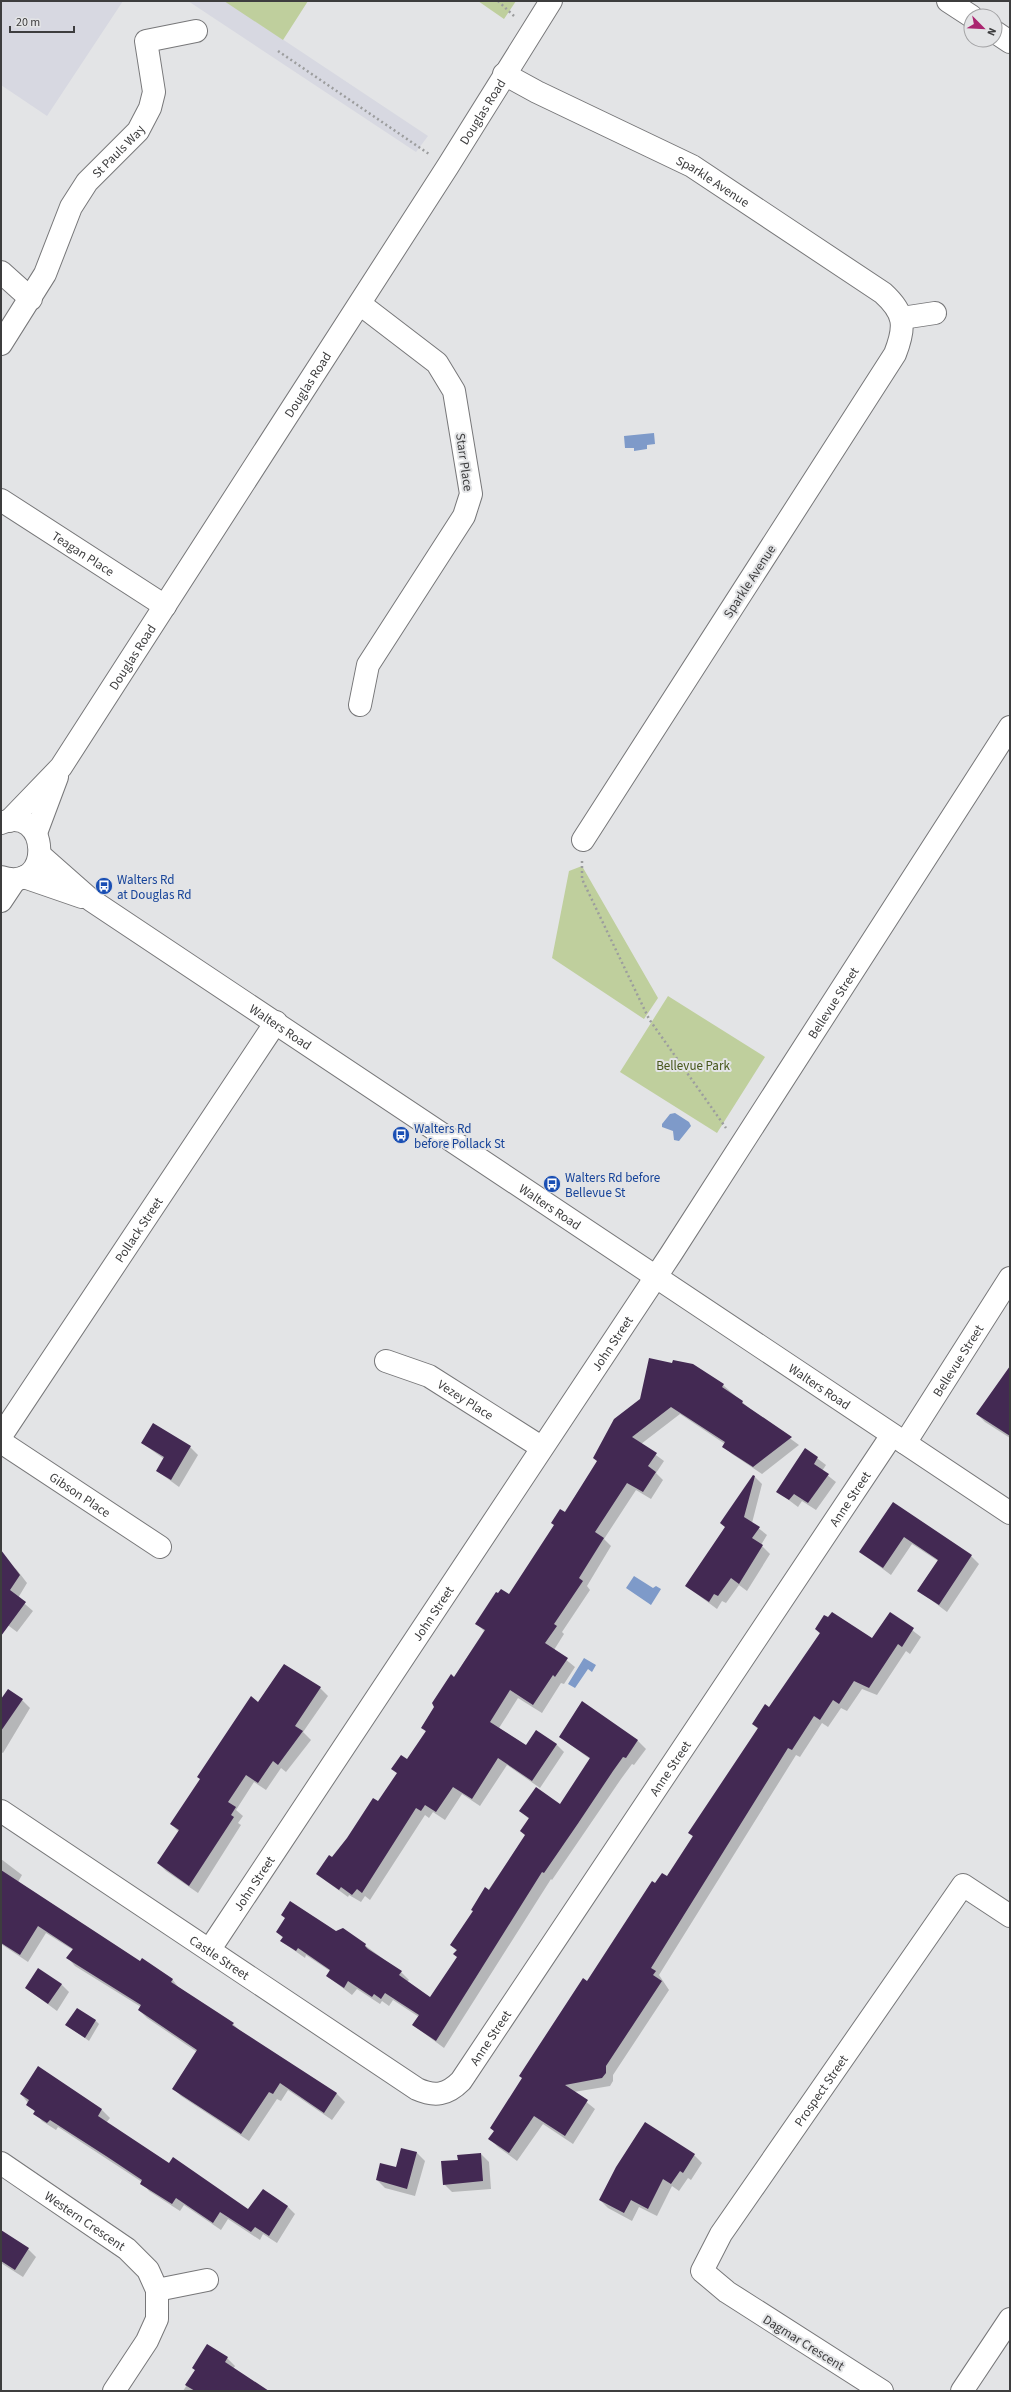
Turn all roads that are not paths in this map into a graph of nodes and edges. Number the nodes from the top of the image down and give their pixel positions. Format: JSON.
{"nodes":[{"id":1,"x":551,"y":1,"type":"edge"},
{"id":2,"x":948,"y":1,"type":"edge"},
{"id":3,"x":963,"y":11,"type":"edge"},
{"id":4,"x":196,"y":31,"type":"dead end"},
{"id":5,"x":504,"y":74,"type":"junction"},
{"id":6,"x":1,"y":272,"type":"edge"},
{"id":7,"x":31,"y":299,"type":"junction"},
{"id":8,"x":360,"y":304,"type":"junction"},
{"id":9,"x":935,"y":313,"type":"dead end"},
{"id":10,"x":902,"y":318,"type":"junction"},
{"id":11,"x":1,"y":344,"type":"edge"},
{"id":12,"x":1,"y":500,"type":"edge"},
{"id":13,"x":165,"y":606,"type":"junction"},
{"id":14,"x":360,"y":705,"type":"dead end"},
{"id":15,"x":1010,"y":727,"type":"edge"},
{"id":16,"x":61,"y":767,"type":"junction"},
{"id":17,"x":4,"y":822,"type":"edge"},
{"id":18,"x":36,"y":833,"type":"junction"},
{"id":19,"x":583,"y":840,"type":"road end"},
{"id":20,"x":40,"y":855,"type":"junction"},
{"id":21,"x":13,"y":878,"type":"edge"},
{"id":22,"x":91,"y":900,"type":"junction"},
{"id":23,"x":1,"y":901,"type":"edge"},
{"id":24,"x":276,"y":1022,"type":"junction"},
{"id":25,"x":656,"y":1278,"type":"junction"},
{"id":26,"x":1010,"y":1278,"type":"edge"},
{"id":27,"x":386,"y":1361,"type":"dead end"},
{"id":28,"x":1,"y":1436,"type":"edge"},
{"id":29,"x":899,"y":1439,"type":"junction"},
{"id":30,"x":1,"y":1442,"type":"edge"},
{"id":31,"x":541,"y":1447,"type":"junction"},
{"id":32,"x":1010,"y":1513,"type":"edge"},
{"id":33,"x":160,"y":1547,"type":"dead end"},
{"id":34,"x":1,"y":1812,"type":"edge"},
{"id":35,"x":1010,"y":1916,"type":"edge"},
{"id":36,"x":210,"y":1949,"type":"junction"},
{"id":37,"x":441,"y":2094,"type":"joint"},
{"id":38,"x":1,"y":2163,"type":"edge"},
{"id":39,"x":207,"y":2280,"type":"dead end"},
{"id":40,"x":157,"y":2290,"type":"junction"},
{"id":41,"x":727,"y":2292,"type":"joint"},
{"id":42,"x":1010,"y":2319,"type":"edge"},
{"id":43,"x":114,"y":2391,"type":"edge"},
{"id":44,"x":882,"y":2391,"type":"edge"},
{"id":45,"x":962,"y":2391,"type":"edge"}],
"edges":[{"from":1,"to":5,"type":"street","name":"Douglas Road"},
{"from":2,"to":3,"type":"street"},
{"from":4,"to":7,"type":"street","name":"St Pauls Way"},
{"from":5,"to":8,"type":"street","name":"Douglas Road"},
{"from":5,"to":10,"type":"street","name":"Sparkle Avenue"},
{"from":6,"to":7,"type":"street"},
{"from":7,"to":11,"type":"street","name":"St Pauls Way"},
{"from":8,"to":13,"type":"street","name":"Douglas Road"},
{"from":8,"to":14,"type":"street","name":"Starr Place"},
{"from":9,"to":10,"type":"street"},
{"from":10,"to":19,"type":"street","name":"Sparkle Avenue"},
{"from":12,"to":13,"type":"street","name":"Teagan Place"},
{"from":13,"to":16,"type":"street","name":"Douglas Road"},
{"from":15,"to":25,"type":"street","name":"Bellevue Street"},
{"from":16,"to":17,"type":"street","name":"Douglas Road"},
{"from":16,"to":18,"type":"street","name":"Douglas Road"},
{"from":17,"to":18,"type":"street"},
{"from":18,"to":20,"type":"street"},
{"from":20,"to":21,"type":"street"},
{"from":20,"to":22,"type":"street","name":"Walters Road"},
{"from":21,"to":22,"type":"street","name":"Walters Road"},
{"from":21,"to":23,"type":"street"},
{"from":22,"to":24,"type":"street","name":"Walters Road"},
{"from":24,"to":25,"type":"street","name":"Walters Road"},
{"from":24,"to":28,"type":"street","name":"Pollack Street"},
{"from":25,"to":29,"type":"street","name":"Walters Road"},
{"from":25,"to":31,"type":"street","name":"John Street"},
{"from":26,"to":29,"type":"street","name":"Bellevue Street"},
{"from":27,"to":31,"type":"street","name":"Vezey Place"},
{"from":29,"to":32,"type":"street","name":"Walters Road"},
{"from":29,"to":37,"type":"street","name":"Anne Street"},
{"from":30,"to":33,"type":"street","name":"Gibson Place"},
{"from":31,"to":36,"type":"street","name":"John Street"},
{"from":34,"to":36,"type":"street","name":"Castle Street"},
{"from":35,"to":41,"type":"street","name":"Prospect Street"},
{"from":36,"to":37,"type":"street","name":"Castle Street"},
{"from":38,"to":40,"type":"street","name":"Western Crescent"},
{"from":39,"to":40,"type":"street"},
{"from":40,"to":43,"type":"street","name":"Western Crescent"},
{"from":41,"to":44,"type":"street","name":"Dagmar Crescent"},
{"from":42,"to":45,"type":"street"}]}
